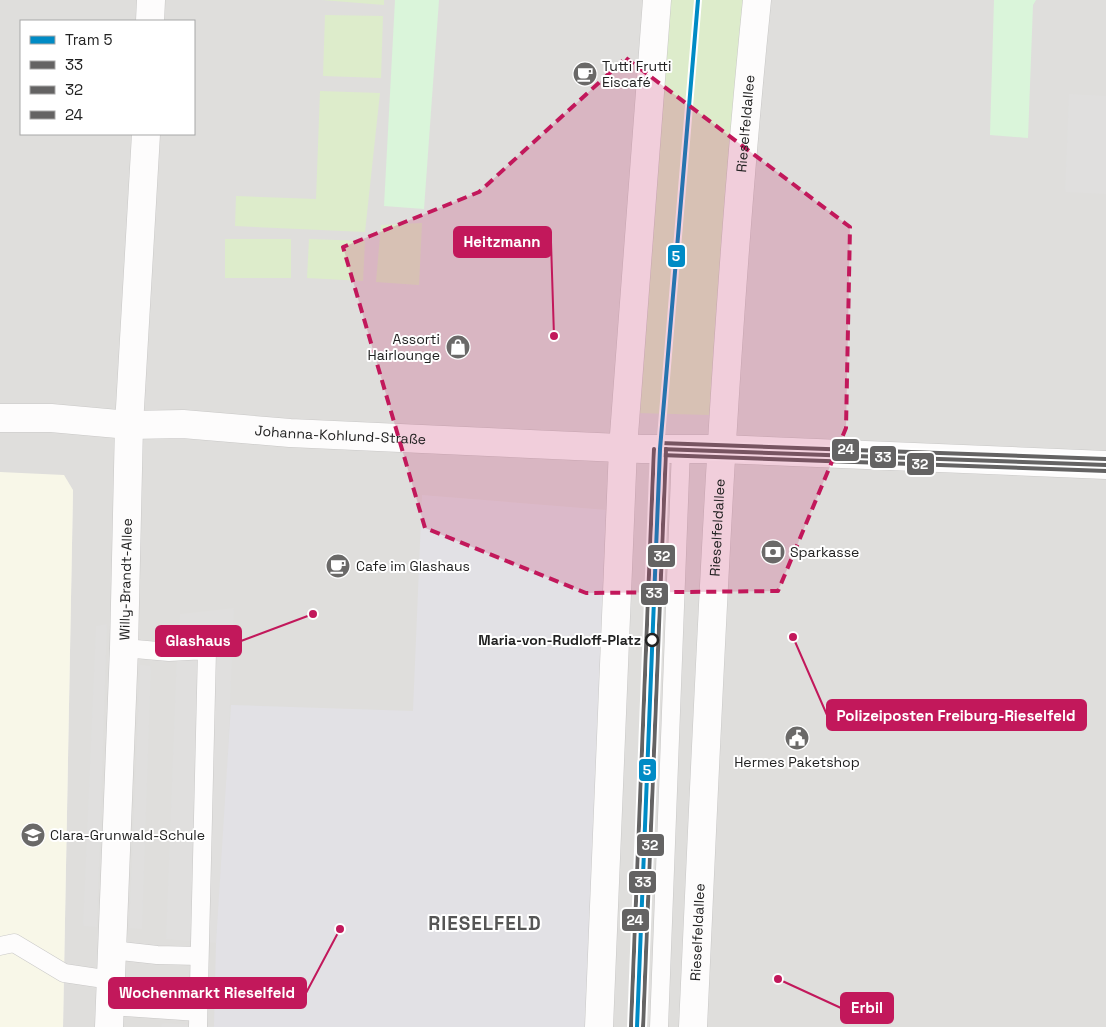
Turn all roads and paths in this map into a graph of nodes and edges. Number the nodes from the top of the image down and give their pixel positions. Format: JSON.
{"nodes":[{"id":1,"x":151,"y":0,"type":"edge"},
{"id":2,"x":656,"y":0,"type":"edge"},
{"id":3,"x":757,"y":0,"type":"edge"},
{"id":4,"x":150,"y":20,"type":"edge"},
{"id":5,"x":146,"y":135,"type":"edge"},
{"id":6,"x":0,"y":418,"type":"edge"},
{"id":7,"x":129,"y":425,"type":"junction"},
{"id":8,"x":623,"y":448,"type":"junction"},
{"id":9,"x":671,"y":449,"type":"junction"},
{"id":10,"x":720,"y":450,"type":"junction"},
{"id":11,"x":1106,"y":465,"type":"edge"},
{"id":12,"x":124,"y":648,"type":"junction"},
{"id":13,"x":0,"y":946,"type":"edge"},
{"id":14,"x":112,"y":950,"type":"junction"},
{"id":15,"x":199,"y":956,"type":"junction"},
{"id":16,"x":111,"y":980,"type":"junction"},
{"id":17,"x":109,"y":1017,"type":"edge"},
{"id":18,"x":198,"y":1020,"type":"edge"},
{"id":19,"x":599,"y":1027,"type":"edge"},
{"id":20,"x":638,"y":1027,"type":"edge"},
{"id":21,"x":659,"y":1027,"type":"edge"},
{"id":22,"x":693,"y":1027,"type":"edge"}],
"edges":[{"from":1,"to":4,"type":"street"},
{"from":2,"to":8,"type":"street"},
{"from":3,"to":10,"type":"street","name":"Rieselfeldallee"},
{"from":5,"to":7,"type":"street","name":"Willy-Brandt-Allee"},
{"from":6,"to":7,"type":"street","name":"Johanna-Kohlund-Straße"},
{"from":7,"to":8,"type":"street","name":"Johanna-Kohlund-Straße"},
{"from":7,"to":12,"type":"street","name":"Willy-Brandt-Allee"},
{"from":8,"to":9,"type":"street","name":"Johanna-Kohlund-Straße"},
{"from":8,"to":19,"type":"street"},
{"from":9,"to":10,"type":"street","name":"Johanna-Kohlund-Straße"},
{"from":9,"to":20,"type":"lane"},
{"from":9,"to":21,"type":"lane"},
{"from":10,"to":11,"type":"street","name":"Johanna-Kohlund-Straße"},
{"from":10,"to":22,"type":"street","name":"Rieselfeldallee"},
{"from":12,"to":14,"type":"street","name":"Willy-Brandt-Allee"},
{"from":12,"to":15,"type":"lane"},
{"from":13,"to":16,"type":"lane"},
{"from":14,"to":15,"type":"lane"},
{"from":14,"to":16,"type":"street","name":"Willy-Brandt-Allee"},
{"from":15,"to":18,"type":"lane"},
{"from":16,"to":17,"type":"street","name":"Willy-Brandt-Allee"},
{"from":17,"to":18,"type":"lane"}]}
